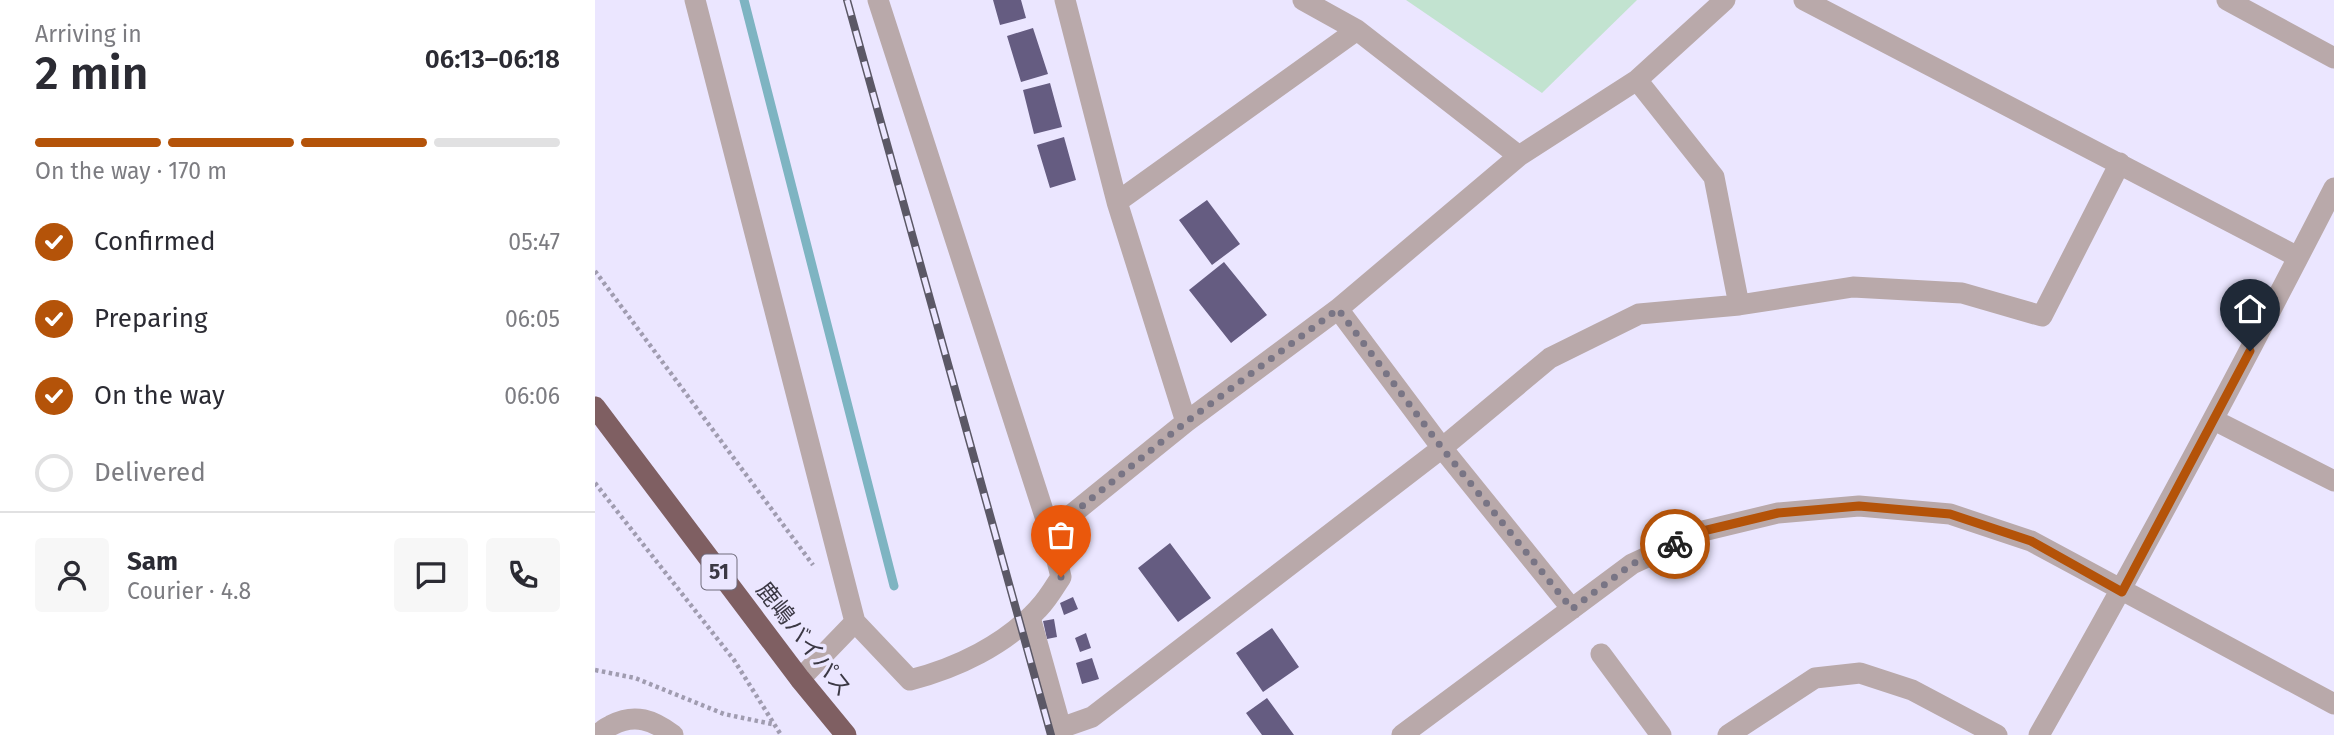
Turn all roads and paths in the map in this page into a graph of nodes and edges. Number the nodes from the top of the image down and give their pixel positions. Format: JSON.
{"nodes":[{"id":1,"x":695,"y":0,"type":"edge"},
{"id":2,"x":878,"y":0,"type":"edge"},
{"id":3,"x":1065,"y":0,"type":"edge"},
{"id":4,"x":1303,"y":0,"type":"edge"},
{"id":5,"x":1725,"y":0,"type":"edge"},
{"id":6,"x":1804,"y":0,"type":"edge"},
{"id":7,"x":2227,"y":0,"type":"edge"},
{"id":8,"x":1357,"y":30,"type":"junction"},
{"id":9,"x":2334,"y":58,"type":"edge"},
{"id":10,"x":1637,"y":80,"type":"junction"},
{"id":11,"x":1520,"y":156,"type":"junction"},
{"id":12,"x":2119,"y":163,"type":"junction"},
{"id":13,"x":2334,"y":188,"type":"edge"},
{"id":14,"x":1117,"y":202,"type":"junction"},
{"id":15,"x":2298,"y":257,"type":"junction"},
{"id":16,"x":595,"y":271,"type":"edge"},
{"id":17,"x":1739,"y":305,"type":"junction"},
{"id":18,"x":1338,"y":309,"type":"junction"},
{"id":19,"x":595,"y":407,"type":"edge"},
{"id":20,"x":2214,"y":421,"type":"junction"},
{"id":21,"x":1186,"y":422,"type":"junction"},
{"id":22,"x":1442,"y":448,"type":"junction"},
{"id":23,"x":2334,"y":481,"type":"edge"},
{"id":24,"x":595,"y":483,"type":"edge"},
{"id":25,"x":1050,"y":532,"type":"junction"},
{"id":26,"x":814,"y":567,"type":"dead end"},
{"id":27,"x":2122,"y":592,"type":"junction"},
{"id":28,"x":1572,"y":609,"type":"junction"},
{"id":29,"x":1030,"y":617,"type":"junction"},
{"id":30,"x":855,"y":622,"type":"junction"},
{"id":31,"x":1601,"y":654,"type":"dead end"},
{"id":32,"x":595,"y":670,"type":"edge"},
{"id":33,"x":800,"y":679,"type":"junction"},
{"id":34,"x":2334,"y":704,"type":"edge"},
{"id":35,"x":773,"y":724,"type":"junction"},
{"id":36,"x":599,"y":735,"type":"edge"},
{"id":37,"x":673,"y":735,"type":"edge"},
{"id":38,"x":781,"y":735,"type":"edge"},
{"id":39,"x":845,"y":735,"type":"edge"},
{"id":40,"x":1402,"y":735,"type":"edge"},
{"id":41,"x":1661,"y":735,"type":"edge"},
{"id":42,"x":1728,"y":735,"type":"edge"},
{"id":43,"x":1997,"y":735,"type":"edge"},
{"id":44,"x":2039,"y":735,"type":"edge"}],
"edges":[{"from":1,"to":30,"type":"street"},
{"from":2,"to":25,"type":"street"},
{"from":3,"to":14,"type":"street"},
{"from":4,"to":8,"type":"street"},
{"from":5,"to":10,"type":"street"},
{"from":6,"to":12,"type":"street"},
{"from":7,"to":9,"type":"street"},
{"from":8,"to":11,"type":"street"},
{"from":8,"to":14,"type":"street"},
{"from":10,"to":11,"type":"street"},
{"from":10,"to":17,"type":"street"},
{"from":11,"to":18,"type":"street"},
{"from":12,"to":15,"type":"street"},
{"from":12,"to":17,"type":"street"},
{"from":13,"to":15,"type":"street"},
{"from":14,"to":21,"type":"street"},
{"from":15,"to":20,"type":"street"},
{"from":16,"to":26,"type":"path"},
{"from":17,"to":22,"type":"street"},
{"from":18,"to":21,"type":"street"},
{"from":18,"to":22,"type":"street"},
{"from":19,"to":33,"type":"highway","name":"鹿嶋バイパス","number":"51"},
{"from":20,"to":23,"type":"street"},
{"from":20,"to":27,"type":"street"},
{"from":21,"to":25,"type":"street"},
{"from":22,"to":28,"type":"street"},
{"from":22,"to":29,"type":"street"},
{"from":24,"to":35,"type":"path"},
{"from":25,"to":29,"type":"street"},
{"from":27,"to":28,"type":"street"},
{"from":27,"to":34,"type":"street"},
{"from":27,"to":44,"type":"street"},
{"from":28,"to":40,"type":"street"},
{"from":29,"to":30,"type":"street"},
{"from":30,"to":33,"type":"street"},
{"from":31,"to":41,"type":"street"},
{"from":32,"to":35,"type":"path"},
{"from":33,"to":39,"type":"highway","name":"鹿嶋バイパス","number":"51"},
{"from":35,"to":38,"type":"path"},
{"from":36,"to":37,"type":"street"},
{"from":42,"to":43,"type":"street"}]}
